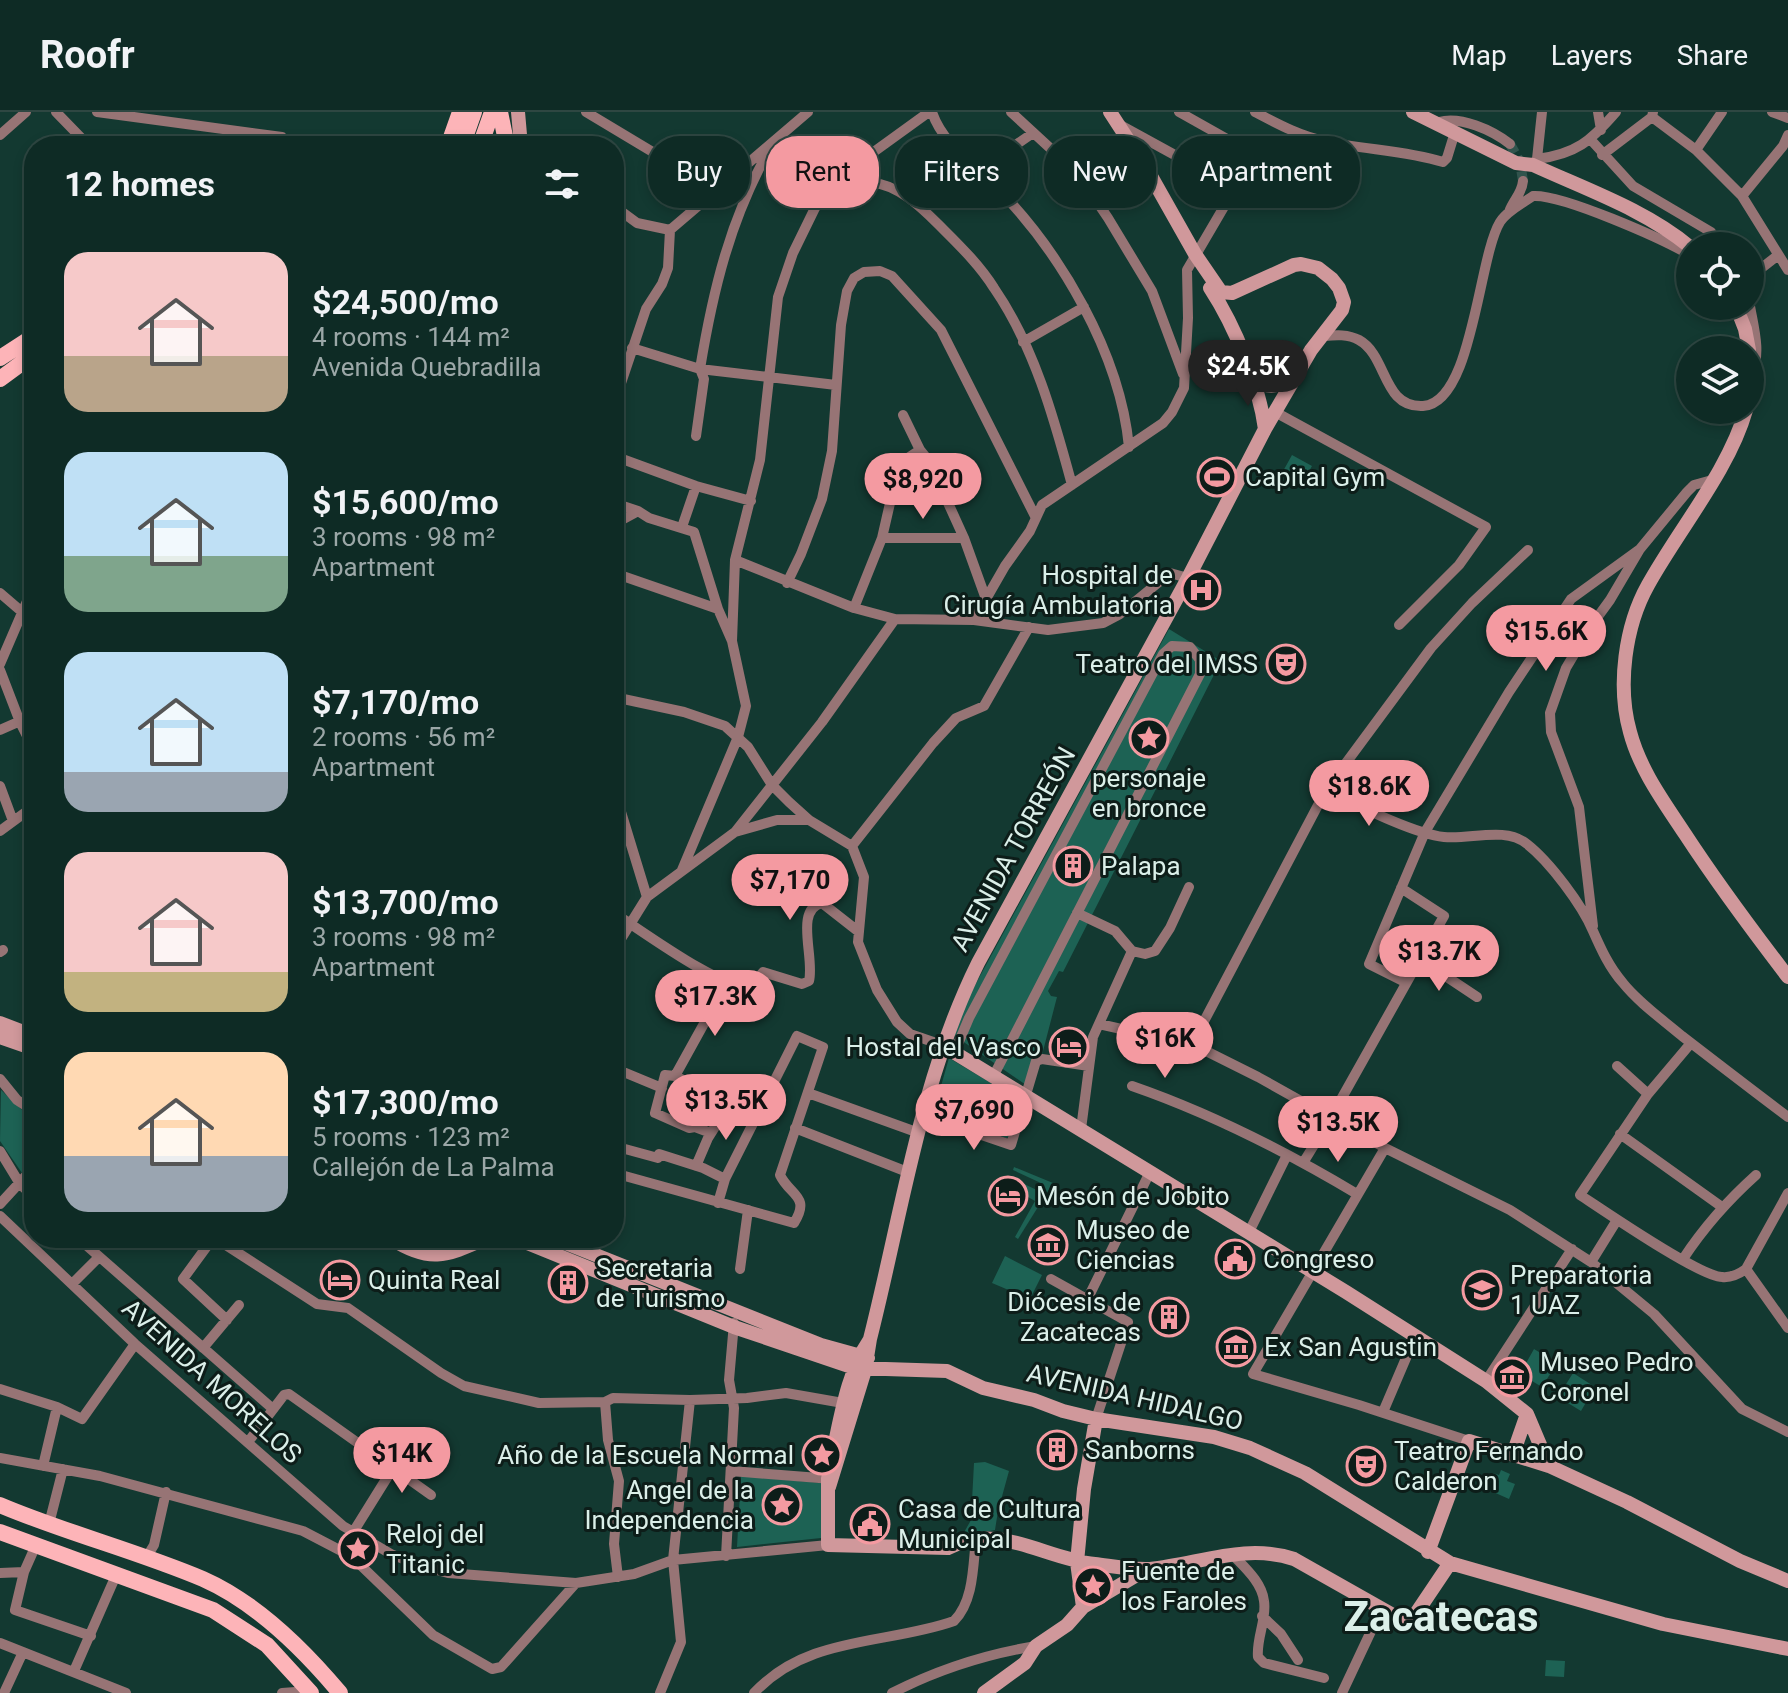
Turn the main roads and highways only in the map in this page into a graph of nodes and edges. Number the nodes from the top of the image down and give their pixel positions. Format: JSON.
{"nodes":[{"id":1,"x":460,"y":112,"type":"edge"},
{"id":2,"x":474,"y":112,"type":"edge"},
{"id":3,"x":492,"y":112,"type":"edge"},
{"id":4,"x":500,"y":112,"type":"edge"},
{"id":5,"x":452,"y":136,"type":"edge"},
{"id":6,"x":466,"y":136,"type":"edge"},
{"id":7,"x":484,"y":136,"type":"edge"},
{"id":8,"x":505,"y":136,"type":"edge"},
{"id":9,"x":24,"y":342,"type":"edge"},
{"id":10,"x":0,"y":358,"type":"edge"},
{"id":11,"x":24,"y":361,"type":"edge"},
{"id":12,"x":0,"y":379,"type":"edge"},
{"id":13,"x":0,"y":1505,"type":"edge"},
{"id":14,"x":0,"y":1532,"type":"edge"},
{"id":15,"x":315,"y":1692,"type":"edge"},
{"id":16,"x":340,"y":1693,"type":"edge"}],
"edges":[{"from":1,"to":5,"type":"main road"},
{"from":2,"to":6,"type":"main road"},
{"from":3,"to":7,"type":"main road"},
{"from":4,"to":8,"type":"main road"},
{"from":9,"to":10,"type":"main road"},
{"from":11,"to":12,"type":"main road"},
{"from":13,"to":16,"type":"main road"},
{"from":14,"to":15,"type":"main road"}]}
